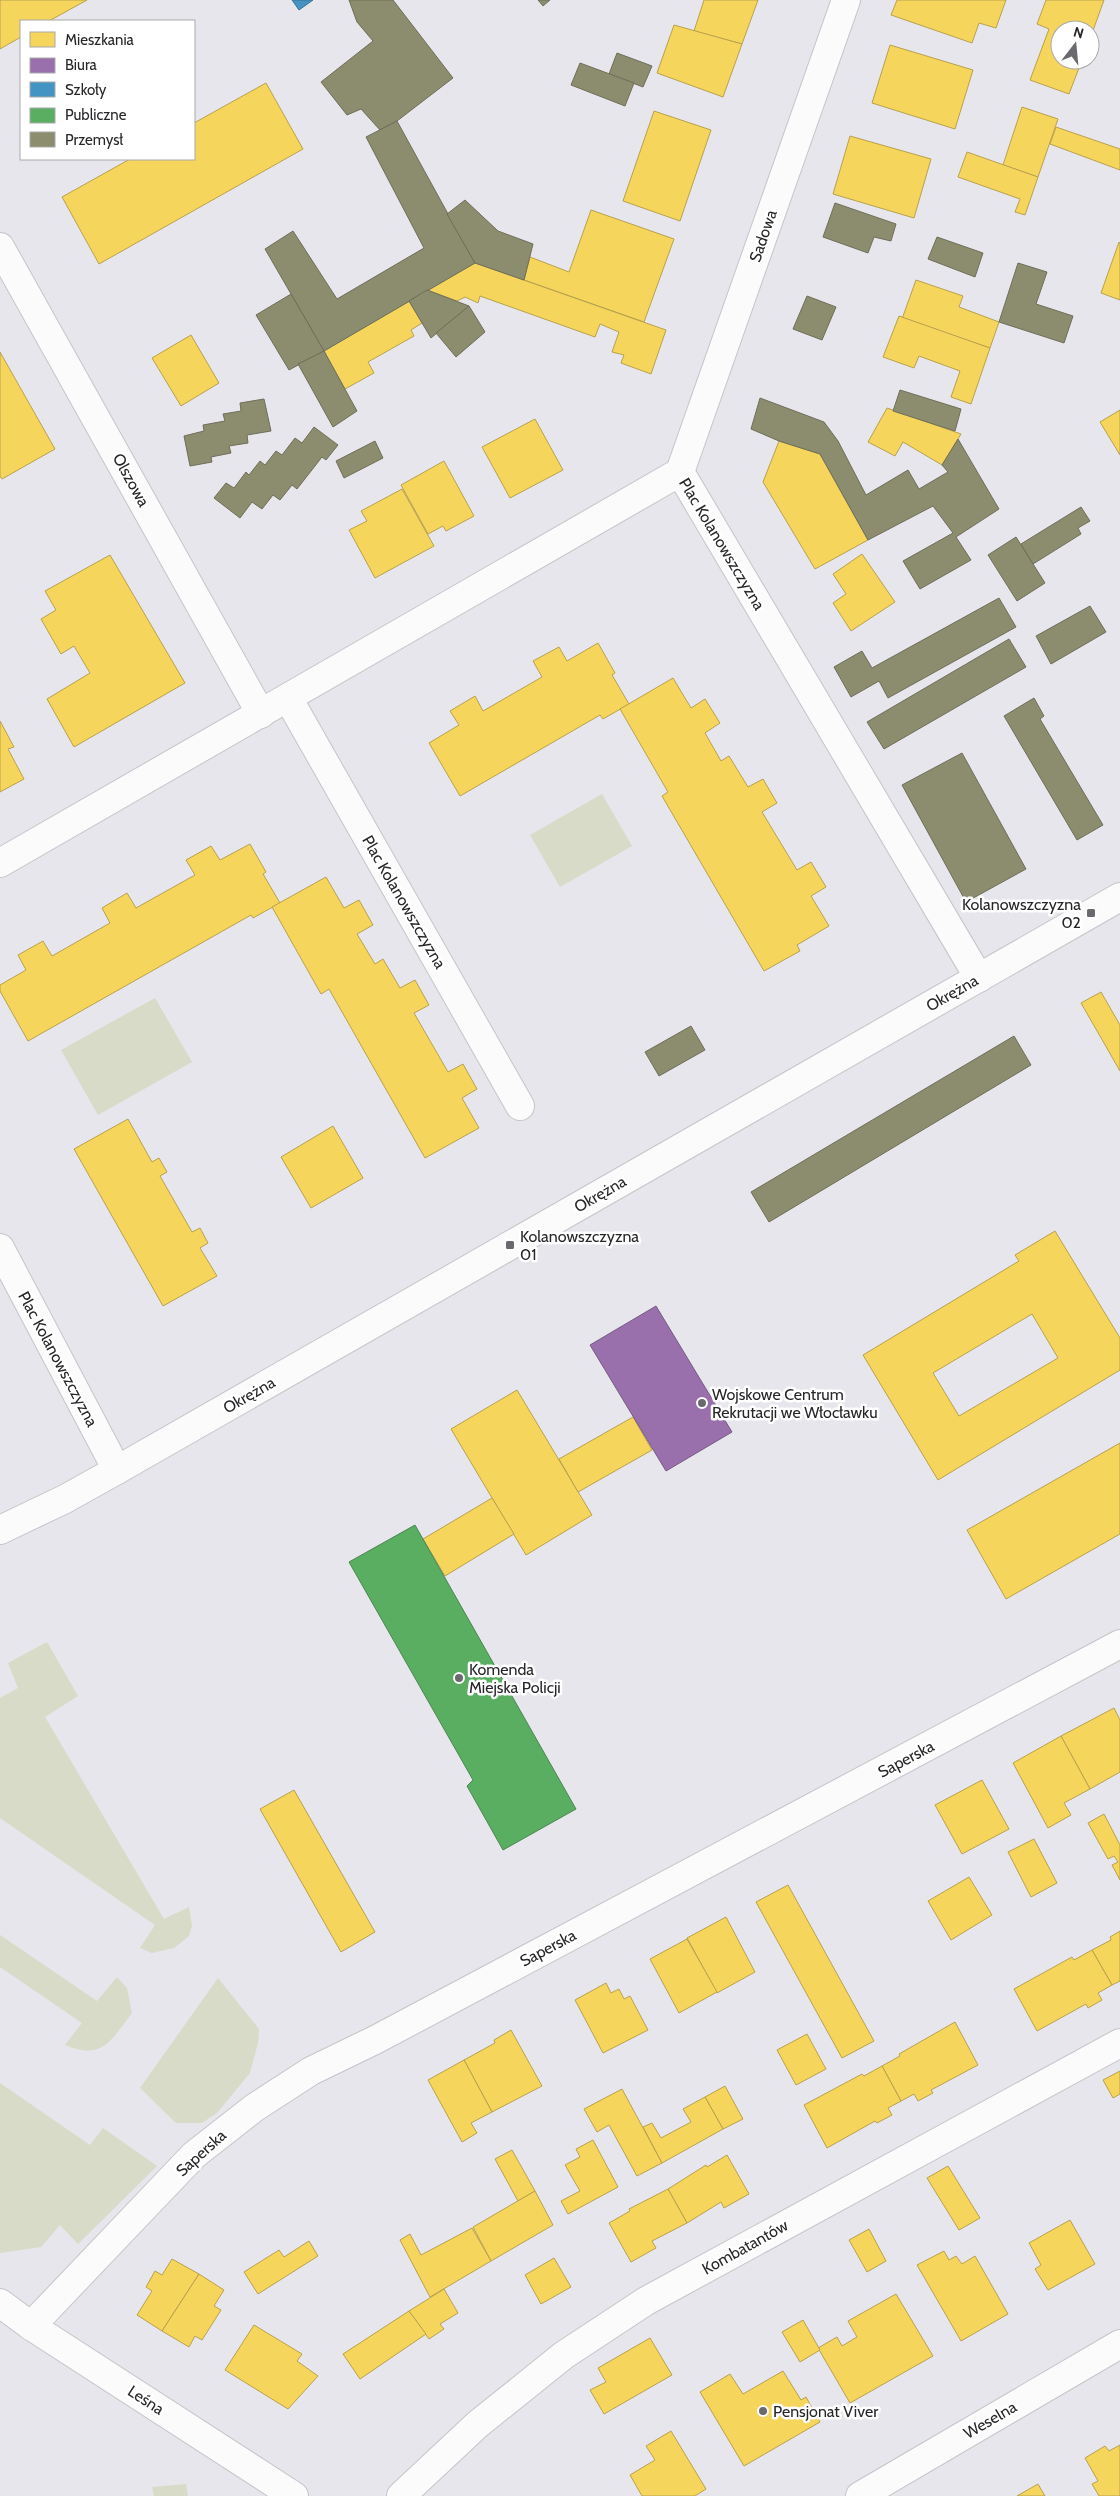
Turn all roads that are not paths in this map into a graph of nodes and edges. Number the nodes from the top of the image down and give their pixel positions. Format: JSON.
{"nodes":[{"id":1,"x":846,"y":0,"type":"edge"},
{"id":2,"x":0,"y":247,"type":"edge"},
{"id":3,"x":680,"y":472,"type":"junction"},
{"id":4,"x":288,"y":698,"type":"junction"},
{"id":5,"x":261,"y":714,"type":"junction"},
{"id":6,"x":0,"y":863,"type":"edge"},
{"id":7,"x":1120,"y":897,"type":"edge"},
{"id":8,"x":979,"y":978,"type":"junction"},
{"id":9,"x":520,"y":1106,"type":"dead end"},
{"id":10,"x":0,"y":1248,"type":"edge"},
{"id":11,"x":117,"y":1470,"type":"junction"},
{"id":12,"x":0,"y":1530,"type":"edge"},
{"id":13,"x":1120,"y":1644,"type":"edge"},
{"id":14,"x":1120,"y":2043,"type":"edge"},
{"id":15,"x":0,"y":2303,"type":"edge"},
{"id":16,"x":31,"y":2326,"type":"junction"},
{"id":17,"x":1120,"y":2344,"type":"edge"},
{"id":18,"x":294,"y":2496,"type":"edge"},
{"id":19,"x":401,"y":2496,"type":"edge"},
{"id":20,"x":860,"y":2496,"type":"edge"}],
"edges":[{"from":1,"to":3,"type":"street","name":"Sadowa"},
{"from":2,"to":5,"type":"street","name":"Olszowa"},
{"from":3,"to":4,"type":"street","name":"Plac Kolanowszczyzna"},
{"from":3,"to":8,"type":"street","name":"Plac Kolanowszczyzna"},
{"from":4,"to":5,"type":"street","name":"Plac Kolanowszczyzna"},
{"from":4,"to":9,"type":"street","name":"Plac Kolanowszczyzna"},
{"from":5,"to":6,"type":"street","name":"Plac Kolanowszczyzna"},
{"from":7,"to":8,"type":"street","name":"Okrężna"},
{"from":8,"to":11,"type":"street","name":"Okrężna"},
{"from":10,"to":11,"type":"street","name":"Plac Kolanowszczyzna"},
{"from":11,"to":12,"type":"street","name":"Okrężna"},
{"from":13,"to":16,"type":"street","name":"Saperska"},
{"from":14,"to":19,"type":"street","name":"Kombatantów"},
{"from":15,"to":16,"type":"street","name":"Leśna"},
{"from":16,"to":18,"type":"street","name":"Leśna"},
{"from":17,"to":20,"type":"street","name":"Weselna"}]}
